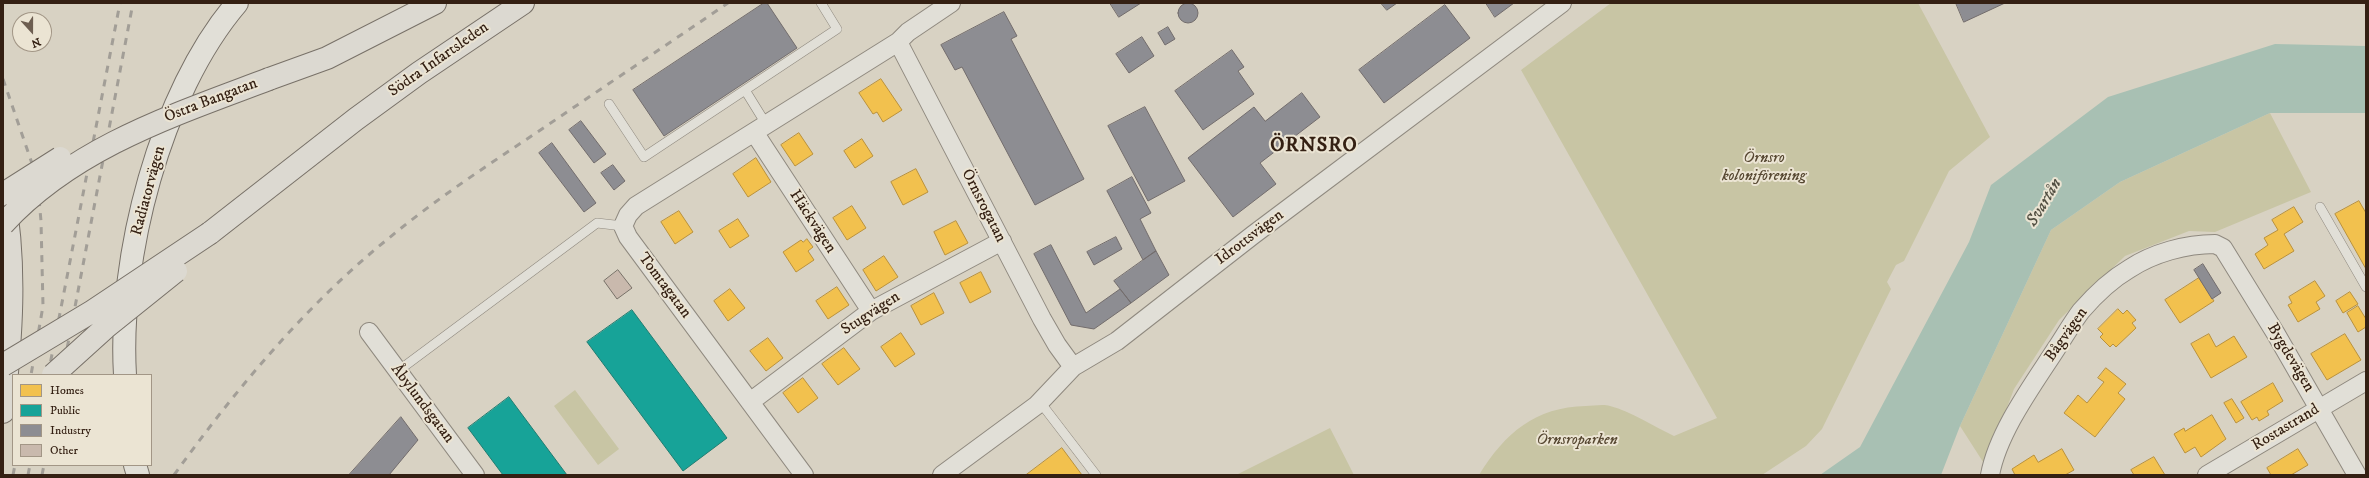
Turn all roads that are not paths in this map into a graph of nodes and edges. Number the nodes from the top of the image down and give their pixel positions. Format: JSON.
{"nodes":[{"id":1,"x":237,"y":3,"type":"edge"},
{"id":2,"x":435,"y":3,"type":"edge"},
{"id":3,"x":522,"y":3,"type":"edge"},
{"id":4,"x":821,"y":3,"type":"edge"},
{"id":5,"x":951,"y":3,"type":"edge"},
{"id":6,"x":1562,"y":3,"type":"edge"},
{"id":7,"x":898,"y":42,"type":"junction"},
{"id":8,"x":267,"y":74,"type":"junction"},
{"id":9,"x":745,"y":90,"type":"junction"},
{"id":10,"x":609,"y":104,"type":"dead end"},
{"id":11,"x":760,"y":128,"type":"junction"},
{"id":12,"x":3,"y":193,"type":"edge"},
{"id":13,"x":2320,"y":207,"type":"dead end"},
{"id":14,"x":3,"y":224,"type":"edge"},
{"id":15,"x":623,"y":226,"type":"junction"},
{"id":16,"x":210,"y":233,"type":"junction"},
{"id":17,"x":1002,"y":241,"type":"junction"},
{"id":18,"x":2217,"y":245,"type":"joint"},
{"id":19,"x":2366,"y":287,"type":"edge"},
{"id":20,"x":871,"y":311,"type":"junction"},
{"id":21,"x":369,"y":332,"type":"dead end"},
{"id":22,"x":3,"y":365,"type":"edge"},
{"id":23,"x":1073,"y":367,"type":"junction"},
{"id":24,"x":398,"y":371,"type":"junction"},
{"id":25,"x":54,"y":374,"type":"edge"},
{"id":26,"x":125,"y":374,"type":"edge"},
{"id":27,"x":2366,"y":381,"type":"edge"},
{"id":28,"x":750,"y":402,"type":"junction"},
{"id":29,"x":1040,"y":402,"type":"junction"},
{"id":30,"x":2320,"y":408,"type":"junction"},
{"id":31,"x":3,"y":412,"type":"edge"},
{"id":32,"x":12,"y":418,"type":"edge"},
{"id":33,"x":3,"y":429,"type":"edge"},
{"id":34,"x":475,"y":475,"type":"edge"},
{"id":35,"x":804,"y":475,"type":"edge"},
{"id":36,"x":942,"y":475,"type":"edge"},
{"id":37,"x":1096,"y":475,"type":"edge"},
{"id":38,"x":1990,"y":475,"type":"edge"},
{"id":39,"x":2207,"y":475,"type":"edge"},
{"id":40,"x":2357,"y":475,"type":"edge"}],
"edges":[{"from":1,"to":26,"type":"street","name":"Radiatorvägen"},
{"from":2,"to":8,"type":"main road"},
{"from":3,"to":16,"type":"main road","name":"Södra Infartsleden"},
{"from":4,"to":9,"type":"lane"},
{"from":5,"to":7,"type":"street"},
{"from":6,"to":23,"type":"street","name":"Idrottsvägen"},
{"from":7,"to":11,"type":"street"},
{"from":7,"to":17,"type":"street","name":"Örnsrogatan"},
{"from":8,"to":12,"type":"main road","bridge":true},
{"from":8,"to":14,"type":"main road","name":"Östra Bangatan","bridge":true},
{"from":9,"to":10,"type":"lane"},
{"from":9,"to":11,"type":"lane"},
{"from":11,"to":15,"type":"street"},
{"from":11,"to":20,"type":"street","name":"Häckvägen"},
{"from":12,"to":31,"type":"main road"},
{"from":13,"to":19,"type":"lane"},
{"from":15,"to":24,"type":"lane"},
{"from":15,"to":28,"type":"street","name":"Tomtagatan"},
{"from":16,"to":22,"type":"main road","bridge":true},
{"from":16,"to":25,"type":"main road","bridge":true},
{"from":17,"to":20,"type":"street","name":"Stugvägen"},
{"from":17,"to":23,"type":"street","name":"Örnsrogatan"},
{"from":18,"to":30,"type":"street","name":"Bygdevägen"},
{"from":18,"to":38,"type":"street","name":"Bågvägen"},
{"from":20,"to":28,"type":"street","name":"Stugvägen"},
{"from":21,"to":24,"type":"street","name":"Åbylundsgatan"},
{"from":23,"to":29,"type":"street","name":"Idrottsvägen"},
{"from":24,"to":34,"type":"street","name":"Åbylundsgatan"},
{"from":27,"to":30,"type":"street","name":"Rostastrand"},
{"from":28,"to":35,"type":"street","name":"Tomtagatan"},
{"from":29,"to":36,"type":"street","name":"Idrottsvägen"},
{"from":29,"to":37,"type":"lane"},
{"from":30,"to":39,"type":"street","name":"Rostastrand"},
{"from":30,"to":40,"type":"street","name":"Bygdevägen"},
{"from":32,"to":33,"type":"main road"}]}
